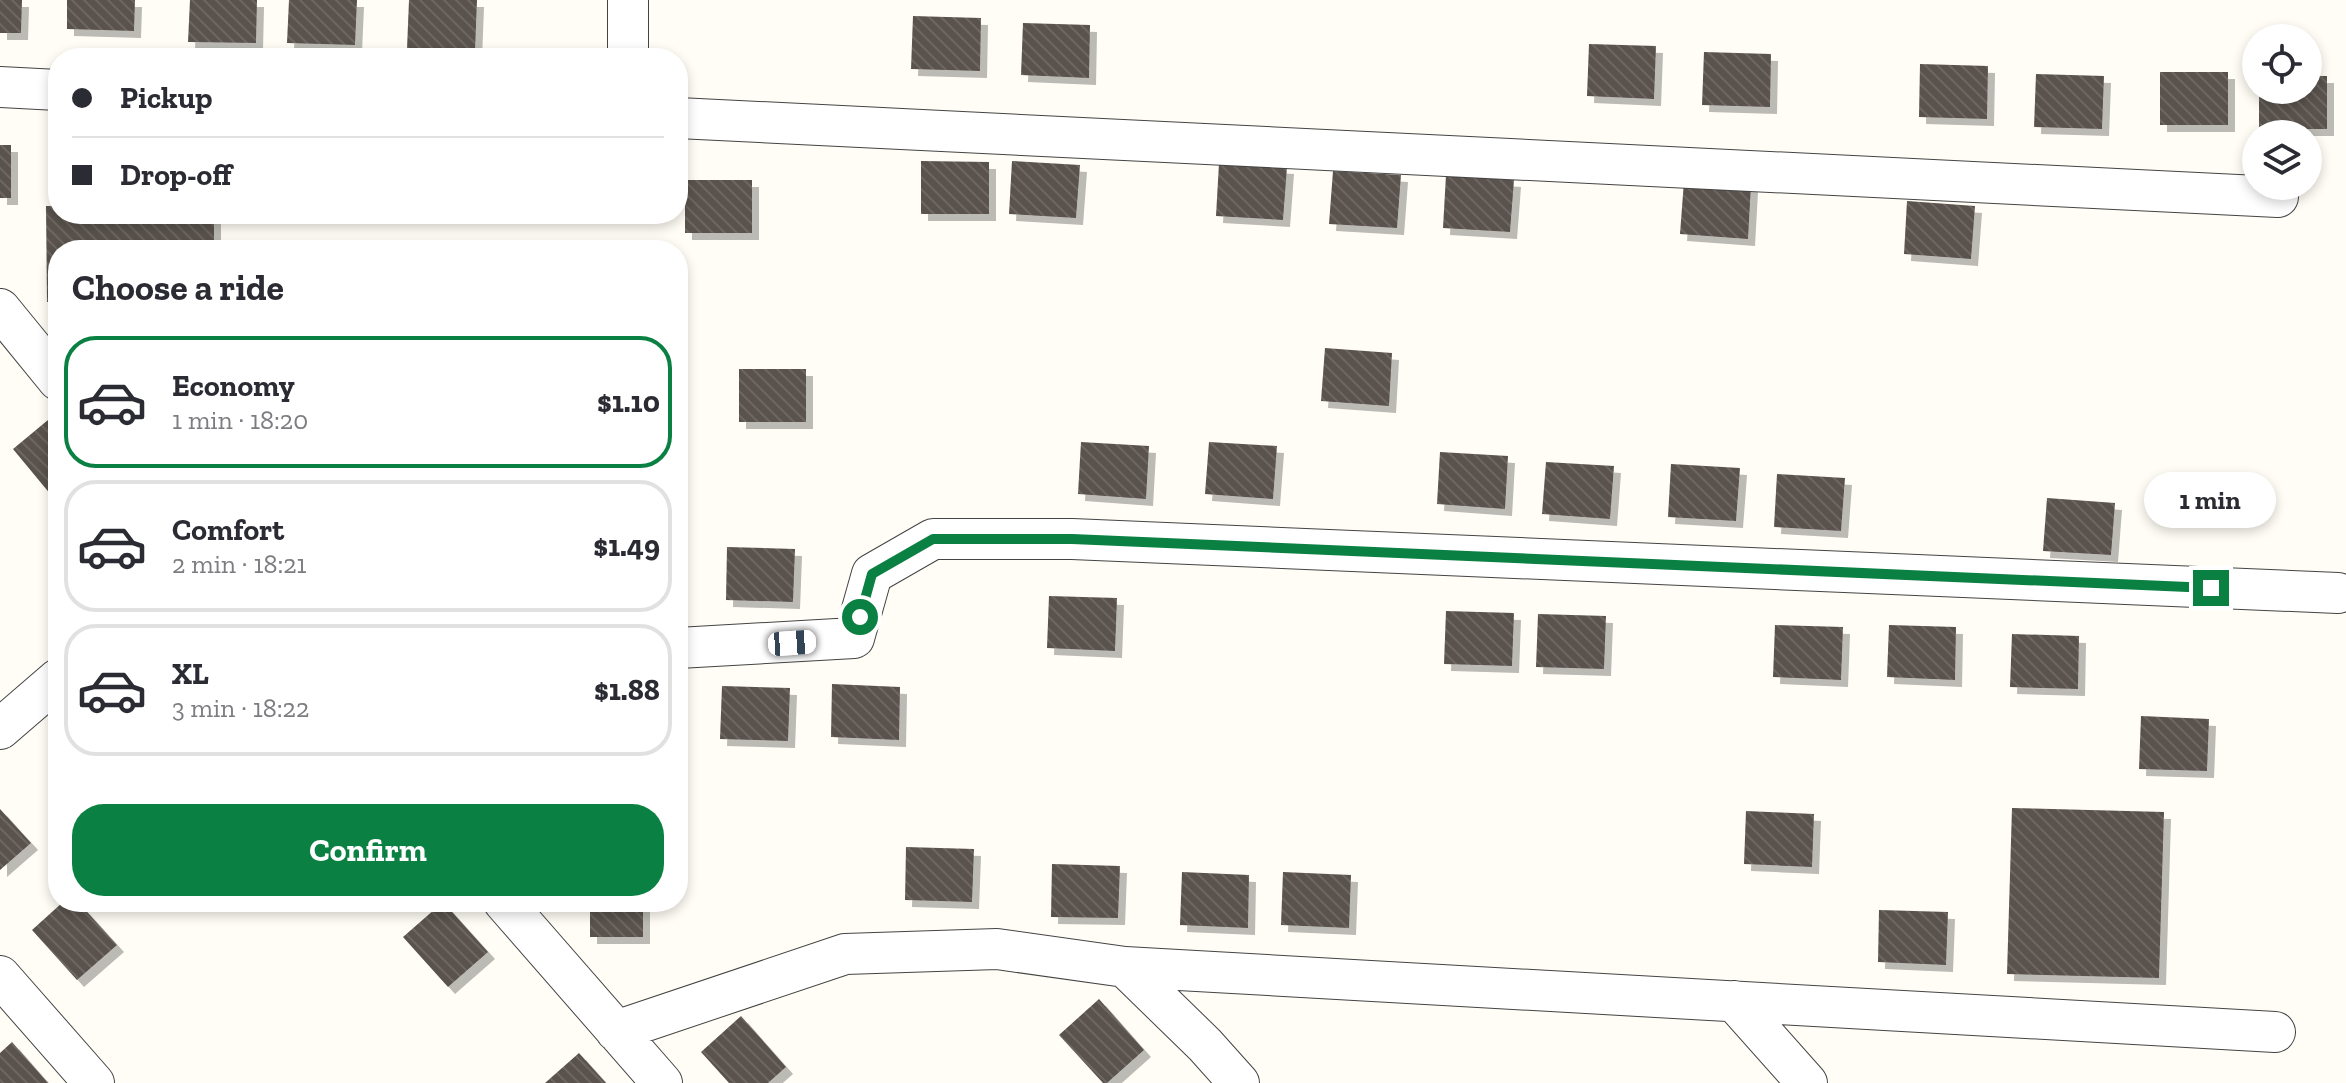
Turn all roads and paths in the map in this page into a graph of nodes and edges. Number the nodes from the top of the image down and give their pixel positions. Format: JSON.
{"nodes":[{"id":1,"x":628,"y":0,"type":"edge"},
{"id":2,"x":628,"y":48,"type":"edge"},
{"id":3,"x":0,"y":87,"type":"edge"},
{"id":4,"x":48,"y":89,"type":"edge"},
{"id":5,"x":688,"y":118,"type":"edge"},
{"id":6,"x":2242,"y":195,"type":"edge"},
{"id":7,"x":0,"y":309,"type":"edge"},
{"id":8,"x":48,"y":368,"type":"edge"},
{"id":9,"x":2338,"y":593,"type":"dead end"},
{"id":10,"x":688,"y":647,"type":"edge"},
{"id":11,"x":48,"y":688,"type":"edge"},
{"id":12,"x":0,"y":729,"type":"edge"},
{"id":13,"x":513,"y":912,"type":"edge"},
{"id":14,"x":1125,"y":967,"type":"junction"},
{"id":15,"x":0,"y":976,"type":"edge"},
{"id":16,"x":1734,"y":1001,"type":"junction"},
{"id":17,"x":616,"y":1031,"type":"junction"},
{"id":18,"x":2275,"y":1032,"type":"dead end"},
{"id":19,"x":94,"y":1083,"type":"edge"},
{"id":20,"x":662,"y":1083,"type":"edge"},
{"id":21,"x":1239,"y":1083,"type":"edge"},
{"id":22,"x":1807,"y":1083,"type":"edge"}],
"edges":[{"from":1,"to":2,"type":"street"},
{"from":3,"to":4,"type":"street"},
{"from":5,"to":6,"type":"street"},
{"from":7,"to":8,"type":"street"},
{"from":9,"to":10,"type":"street"},
{"from":11,"to":12,"type":"street"},
{"from":13,"to":17,"type":"street"},
{"from":14,"to":16,"type":"street"},
{"from":14,"to":17,"type":"street"},
{"from":14,"to":21,"type":"street"},
{"from":15,"to":19,"type":"street"},
{"from":16,"to":18,"type":"street"},
{"from":16,"to":22,"type":"street"},
{"from":17,"to":20,"type":"street"}]}
